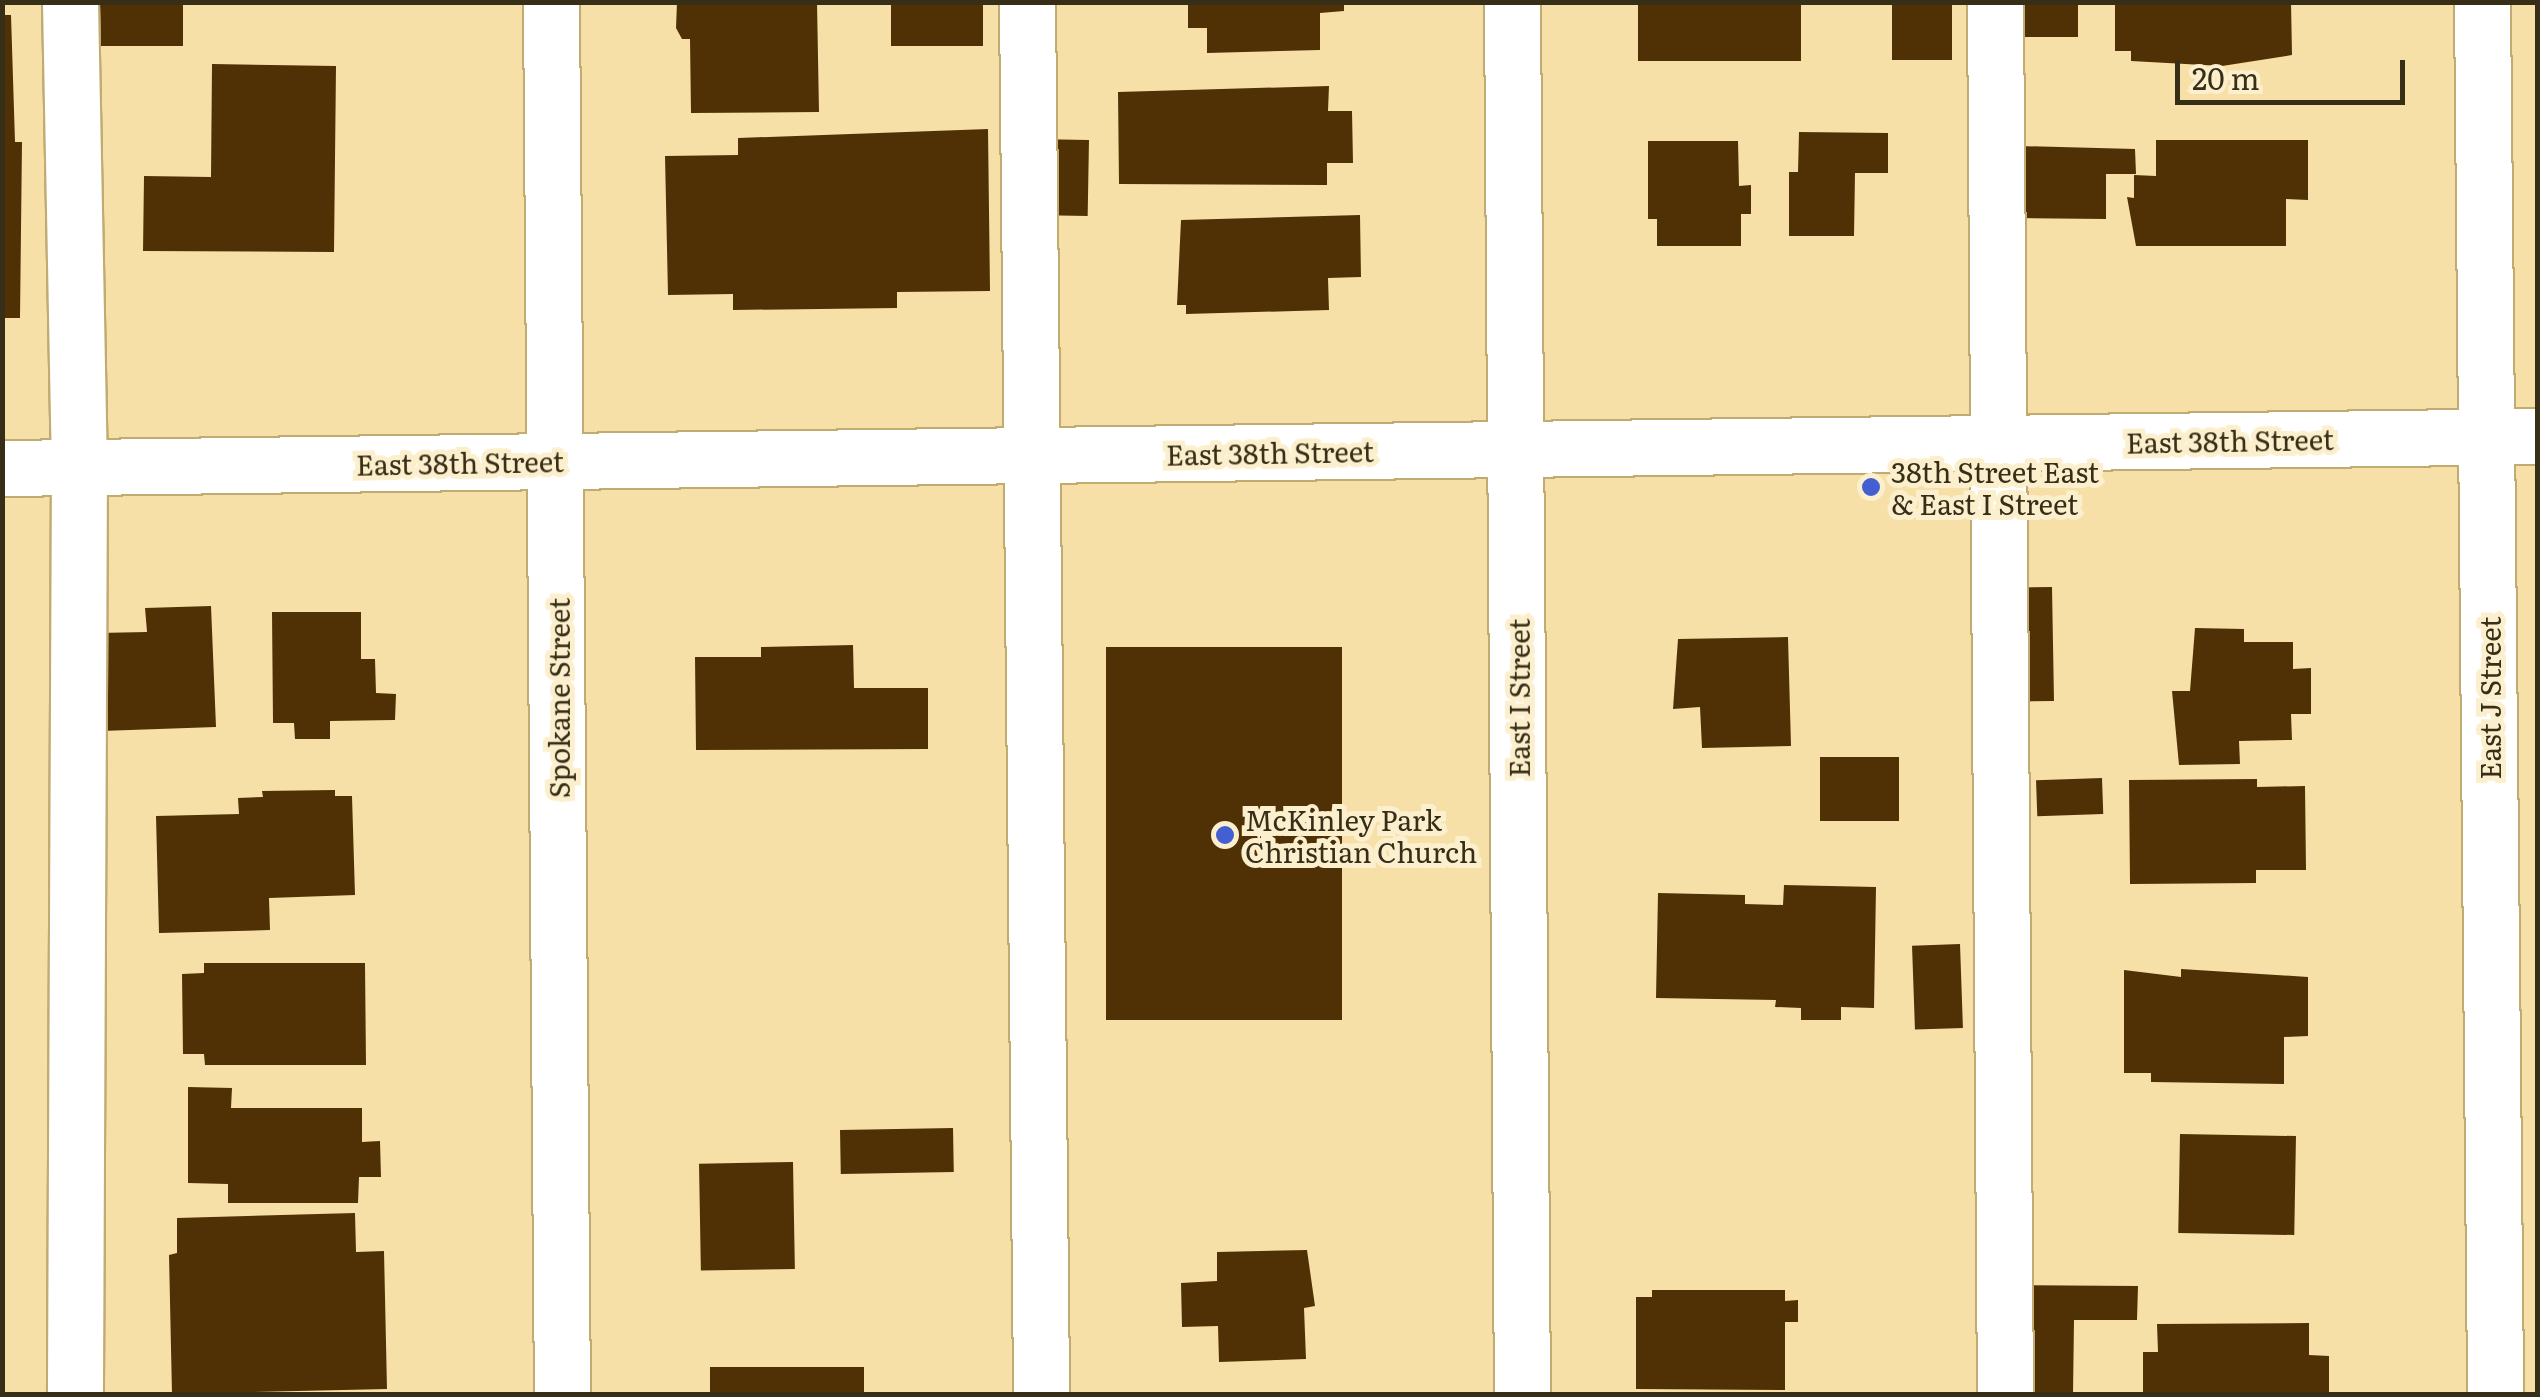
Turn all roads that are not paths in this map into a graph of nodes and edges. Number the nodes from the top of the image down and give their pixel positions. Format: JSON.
{"nodes":[{"id":1,"x":70,"y":2,"type":"edge"},
{"id":2,"x":551,"y":2,"type":"edge"},
{"id":3,"x":1027,"y":2,"type":"edge"},
{"id":4,"x":1512,"y":2,"type":"edge"},
{"id":5,"x":1996,"y":2,"type":"edge"},
{"id":6,"x":2482,"y":2,"type":"edge"},
{"id":7,"x":2512,"y":436,"type":"edge"},
{"id":8,"x":2001,"y":443,"type":"junction"},
{"id":9,"x":1516,"y":449,"type":"junction"},
{"id":10,"x":1036,"y":454,"type":"junction"},
{"id":11,"x":557,"y":460,"type":"junction"},
{"id":12,"x":2,"y":468,"type":"edge"},
{"id":13,"x":80,"y":468,"type":"junction"},
{"id":14,"x":75,"y":1394,"type":"edge"},
{"id":15,"x":562,"y":1394,"type":"edge"},
{"id":16,"x":1042,"y":1394,"type":"edge"},
{"id":17,"x":1522,"y":1394,"type":"edge"},
{"id":18,"x":2005,"y":1394,"type":"edge"},
{"id":19,"x":2495,"y":1394,"type":"edge"}],
"edges":[{"from":1,"to":13,"type":"street"},
{"from":2,"to":11,"type":"street","name":"Spokane Street"},
{"from":3,"to":10,"type":"street"},
{"from":4,"to":9,"type":"street","name":"East I Street"},
{"from":5,"to":8,"type":"street"},
{"from":6,"to":7,"type":"street","name":"East J Street"},
{"from":7,"to":8,"type":"street","name":"East 38th Street"},
{"from":7,"to":19,"type":"street","name":"East J Street"},
{"from":8,"to":9,"type":"street","name":"East 38th Street"},
{"from":8,"to":18,"type":"street"},
{"from":9,"to":10,"type":"street","name":"East 38th Street"},
{"from":9,"to":17,"type":"street","name":"East I Street"},
{"from":10,"to":11,"type":"street","name":"East 38th Street"},
{"from":10,"to":16,"type":"street"},
{"from":11,"to":13,"type":"street","name":"East 38th Street"},
{"from":11,"to":15,"type":"street","name":"Spokane Street"},
{"from":12,"to":13,"type":"street","name":"East 38th Street"},
{"from":13,"to":14,"type":"street"}]}
